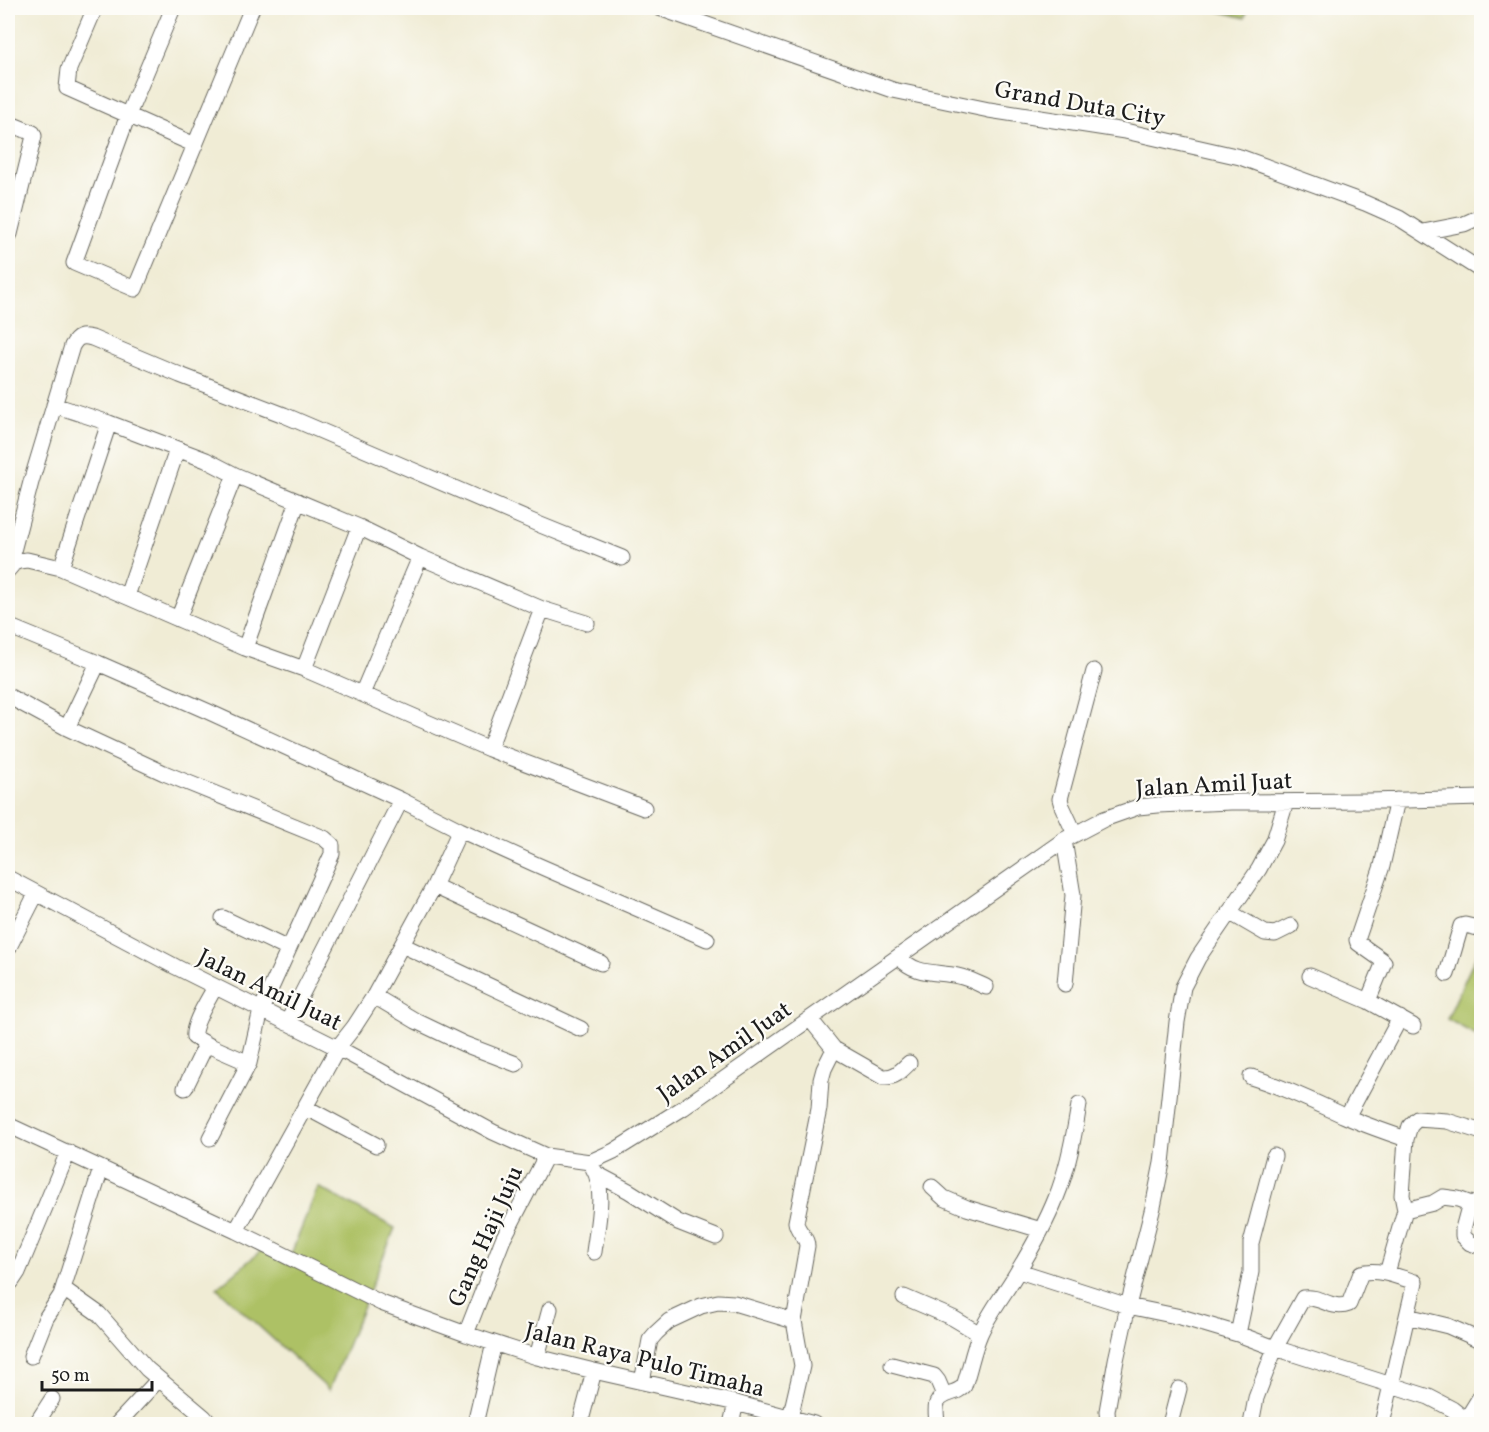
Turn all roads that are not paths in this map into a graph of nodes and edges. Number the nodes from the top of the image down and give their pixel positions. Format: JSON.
{"nodes":[{"id":1,"x":95,"y":8,"type":"edge"},
{"id":2,"x":173,"y":8,"type":"edge"},
{"id":3,"x":252,"y":8,"type":"edge"},
{"id":4,"x":659,"y":8,"type":"edge"},
{"id":5,"x":128,"y":115,"type":"junction"},
{"id":6,"x":8,"y":123,"type":"edge"},
{"id":7,"x":195,"y":145,"type":"junction"},
{"id":8,"x":1482,"y":216,"type":"edge"},
{"id":9,"x":1423,"y":232,"type":"junction"},
{"id":10,"x":8,"y":237,"type":"edge"},
{"id":11,"x":1482,"y":271,"type":"edge"},
{"id":12,"x":54,"y":405,"type":"junction"},
{"id":13,"x":109,"y":423,"type":"junction"},
{"id":14,"x":177,"y":450,"type":"junction"},
{"id":15,"x":235,"y":475,"type":"junction"},
{"id":16,"x":298,"y":501,"type":"junction"},
{"id":17,"x":359,"y":528,"type":"junction"},
{"id":18,"x":420,"y":557,"type":"junction"},
{"id":19,"x":622,"y":558,"type":"dead end"},
{"id":20,"x":61,"y":568,"type":"junction"},
{"id":21,"x":8,"y":570,"type":"edge"},
{"id":22,"x":127,"y":596,"type":"junction"},
{"id":23,"x":542,"y":609,"type":"junction"},
{"id":24,"x":178,"y":619,"type":"junction"},
{"id":25,"x":587,"y":623,"type":"dead end"},
{"id":26,"x":8,"y":626,"type":"edge"},
{"id":27,"x":245,"y":648,"type":"junction"},
{"id":28,"x":98,"y":663,"type":"junction"},
{"id":29,"x":304,"y":669,"type":"junction"},
{"id":30,"x":1094,"y":671,"type":"dead end"},
{"id":31,"x":362,"y":694,"type":"junction"},
{"id":32,"x":8,"y":696,"type":"edge"},
{"id":33,"x":67,"y":728,"type":"junction"},
{"id":34,"x":489,"y":749,"type":"junction"},
{"id":35,"x":1482,"y":798,"type":"edge"},
{"id":36,"x":402,"y":800,"type":"junction"},
{"id":37,"x":1397,"y":800,"type":"junction"},
{"id":38,"x":1286,"y":802,"type":"junction"},
{"id":39,"x":644,"y":808,"type":"dead end"},
{"id":40,"x":460,"y":830,"type":"junction"},
{"id":41,"x":1070,"y":837,"type":"junction"},
{"id":42,"x":8,"y":878,"type":"edge"},
{"id":43,"x":434,"y":886,"type":"junction"},
{"id":44,"x":36,"y":894,"type":"junction"},
{"id":45,"x":1229,"y":912,"type":"junction"},
{"id":46,"x":223,"y":918,"type":"dead end"},
{"id":47,"x":1290,"y":926,"type":"dead end"},
{"id":48,"x":1482,"y":929,"type":"edge"},
{"id":49,"x":707,"y":939,"type":"dead end"},
{"id":50,"x":402,"y":945,"type":"junction"},
{"id":51,"x":8,"y":949,"type":"edge"},
{"id":52,"x":288,"y":950,"type":"junction"},
{"id":53,"x":899,"y":957,"type":"junction"},
{"id":54,"x":601,"y":963,"type":"dead end"},
{"id":55,"x":1447,"y":974,"type":"dead end"},
{"id":56,"x":1310,"y":976,"type":"dead end"},
{"id":57,"x":1065,"y":984,"type":"dead end"},
{"id":58,"x":215,"y":987,"type":"junction"},
{"id":59,"x":986,"y":987,"type":"dead end"},
{"id":60,"x":375,"y":996,"type":"junction"},
{"id":61,"x":1368,"y":1001,"type":"junction"},
{"id":62,"x":263,"y":1007,"type":"junction"},
{"id":63,"x":810,"y":1019,"type":"junction"},
{"id":64,"x":289,"y":1020,"type":"junction"},
{"id":65,"x":581,"y":1029,"type":"dead end"},
{"id":66,"x":210,"y":1046,"type":"junction"},
{"id":67,"x":339,"y":1046,"type":"junction"},
{"id":68,"x":834,"y":1049,"type":"junction"},
{"id":69,"x":249,"y":1063,"type":"junction"},
{"id":70,"x":909,"y":1063,"type":"dead end"},
{"id":71,"x":516,"y":1064,"type":"dead end"},
{"id":72,"x":1251,"y":1077,"type":"dead end"},
{"id":73,"x":185,"y":1088,"type":"dead end"},
{"id":74,"x":1079,"y":1105,"type":"dead end"},
{"id":75,"x":306,"y":1107,"type":"junction"},
{"id":76,"x":1347,"y":1117,"type":"junction"},
{"id":77,"x":8,"y":1125,"type":"edge"},
{"id":78,"x":1482,"y":1132,"type":"edge"},
{"id":79,"x":210,"y":1138,"type":"dead end"},
{"id":80,"x":1406,"y":1139,"type":"junction"},
{"id":81,"x":376,"y":1144,"type":"dead end"},
{"id":82,"x":68,"y":1152,"type":"junction"},
{"id":83,"x":546,"y":1155,"type":"junction"},
{"id":84,"x":1274,"y":1156,"type":"dead end"},
{"id":85,"x":593,"y":1168,"type":"junction"},
{"id":86,"x":101,"y":1169,"type":"junction"},
{"id":87,"x":932,"y":1187,"type":"dead end"},
{"id":88,"x":1476,"y":1206,"type":"edge"},
{"id":89,"x":1405,"y":1210,"type":"junction"},
{"id":90,"x":1041,"y":1230,"type":"junction"},
{"id":91,"x":236,"y":1232,"type":"junction"},
{"id":92,"x":716,"y":1237,"type":"dead end"},
{"id":93,"x":1482,"y":1248,"type":"edge"},
{"id":94,"x":594,"y":1252,"type":"dead end"},
{"id":95,"x":1018,"y":1271,"type":"junction"},
{"id":96,"x":1387,"y":1273,"type":"junction"},
{"id":97,"x":8,"y":1280,"type":"edge"},
{"id":98,"x":61,"y":1295,"type":"junction"},
{"id":99,"x":904,"y":1297,"type":"dead end"},
{"id":100,"x":1128,"y":1306,"type":"junction"},
{"id":101,"x":550,"y":1309,"type":"dead end"},
{"id":102,"x":1407,"y":1316,"type":"junction"},
{"id":103,"x":794,"y":1321,"type":"junction"},
{"id":104,"x":466,"y":1334,"type":"junction"},
{"id":105,"x":980,"y":1334,"type":"junction"},
{"id":106,"x":1238,"y":1334,"type":"junction"},
{"id":107,"x":1482,"y":1341,"type":"edge"},
{"id":108,"x":494,"y":1343,"type":"junction"},
{"id":109,"x":1275,"y":1348,"type":"junction"},
{"id":110,"x":31,"y":1356,"type":"dead end"},
{"id":111,"x":537,"y":1357,"type":"junction"},
{"id":112,"x":892,"y":1365,"type":"dead end"},
{"id":113,"x":594,"y":1371,"type":"junction"},
{"id":114,"x":158,"y":1380,"type":"junction"},
{"id":115,"x":642,"y":1382,"type":"junction"},
{"id":116,"x":1391,"y":1384,"type":"junction"},
{"id":117,"x":1179,"y":1389,"type":"dead end"},
{"id":118,"x":1482,"y":1394,"type":"edge"},
{"id":119,"x":944,"y":1395,"type":"junction"},
{"id":120,"x":52,"y":1399,"type":"dead end"},
{"id":121,"x":736,"y":1403,"type":"junction"},
{"id":122,"x":790,"y":1418,"type":"junction"},
{"id":123,"x":128,"y":1421,"type":"edge"},
{"id":124,"x":204,"y":1422,"type":"edge"},
{"id":125,"x":1468,"y":1422,"type":"edge"},
{"id":126,"x":36,"y":1425,"type":"edge"},
{"id":127,"x":475,"y":1425,"type":"edge"},
{"id":128,"x":580,"y":1425,"type":"edge"},
{"id":129,"x":731,"y":1425,"type":"edge"},
{"id":130,"x":814,"y":1425,"type":"edge"},
{"id":131,"x":936,"y":1425,"type":"edge"},
{"id":132,"x":1108,"y":1425,"type":"edge"},
{"id":133,"x":1170,"y":1425,"type":"edge"},
{"id":134,"x":1251,"y":1425,"type":"edge"},
{"id":135,"x":1382,"y":1425,"type":"edge"}],
"edges":[{"from":1,"to":5,"type":"street"},
{"from":2,"to":5,"type":"street"},
{"from":3,"to":7,"type":"street"},
{"from":4,"to":9,"type":"street","name":"Grand Duta City"},
{"from":5,"to":7,"type":"street"},
{"from":5,"to":7,"type":"street"},
{"from":6,"to":10,"type":"street"},
{"from":8,"to":9,"type":"street"},
{"from":9,"to":11,"type":"street","name":"Grand Duta City"},
{"from":12,"to":13,"type":"street"},
{"from":12,"to":19,"type":"street"},
{"from":12,"to":21,"type":"street"},
{"from":13,"to":14,"type":"street"},
{"from":13,"to":20,"type":"street"},
{"from":14,"to":15,"type":"street"},
{"from":14,"to":22,"type":"street"},
{"from":15,"to":16,"type":"street"},
{"from":15,"to":24,"type":"street"},
{"from":16,"to":17,"type":"street"},
{"from":16,"to":27,"type":"street"},
{"from":17,"to":18,"type":"street"},
{"from":17,"to":29,"type":"street"},
{"from":18,"to":23,"type":"street"},
{"from":18,"to":31,"type":"street"},
{"from":20,"to":21,"type":"street"},
{"from":20,"to":22,"type":"street"},
{"from":22,"to":24,"type":"street"},
{"from":23,"to":25,"type":"street"},
{"from":23,"to":34,"type":"street"},
{"from":24,"to":27,"type":"street"},
{"from":26,"to":28,"type":"street"},
{"from":27,"to":29,"type":"street"},
{"from":28,"to":33,"type":"street"},
{"from":28,"to":36,"type":"street"},
{"from":29,"to":31,"type":"street"},
{"from":30,"to":41,"type":"street"},
{"from":31,"to":34,"type":"street"},
{"from":32,"to":33,"type":"street"},
{"from":33,"to":52,"type":"street"},
{"from":34,"to":39,"type":"street"},
{"from":35,"to":37,"type":"street","name":"Jalan Amil Juat"},
{"from":36,"to":40,"type":"street"},
{"from":36,"to":64,"type":"street"},
{"from":37,"to":38,"type":"street","name":"Jalan Amil Juat"},
{"from":37,"to":61,"type":"street"},
{"from":38,"to":41,"type":"street","name":"Jalan Amil Juat"},
{"from":38,"to":45,"type":"street"},
{"from":40,"to":43,"type":"street"},
{"from":40,"to":49,"type":"street"},
{"from":41,"to":53,"type":"street","name":"Jalan Amil Juat"},
{"from":41,"to":57,"type":"street"},
{"from":42,"to":44,"type":"street","name":"Jalan Amil Juat"},
{"from":43,"to":50,"type":"street"},
{"from":43,"to":54,"type":"street"},
{"from":44,"to":51,"type":"street"},
{"from":44,"to":58,"type":"street","name":"Jalan Amil Juat"},
{"from":45,"to":47,"type":"street"},
{"from":45,"to":100,"type":"street"},
{"from":46,"to":52,"type":"street"},
{"from":48,"to":55,"type":"street"},
{"from":50,"to":60,"type":"street"},
{"from":50,"to":65,"type":"street"},
{"from":52,"to":62,"type":"street"},
{"from":53,"to":59,"type":"street"},
{"from":53,"to":63,"type":"street","name":"Jalan Amil Juat"},
{"from":56,"to":61,"type":"street"},
{"from":58,"to":62,"type":"street","name":"Jalan Amil Juat"},
{"from":58,"to":66,"type":"street"},
{"from":60,"to":67,"type":"street"},
{"from":60,"to":71,"type":"street"},
{"from":61,"to":76,"type":"street"},
{"from":62,"to":64,"type":"street","name":"Jalan Amil Juat"},
{"from":62,"to":69,"type":"street"},
{"from":63,"to":68,"type":"street"},
{"from":63,"to":85,"type":"street","name":"Jalan Amil Juat"},
{"from":64,"to":67,"type":"street","name":"Jalan Amil Juat"},
{"from":66,"to":69,"type":"street"},
{"from":66,"to":73,"type":"street"},
{"from":67,"to":75,"type":"street"},
{"from":67,"to":83,"type":"street","name":"Jalan Amil Juat"},
{"from":68,"to":70,"type":"street"},
{"from":68,"to":103,"type":"street"},
{"from":69,"to":79,"type":"street"},
{"from":72,"to":76,"type":"street"},
{"from":74,"to":90,"type":"street"},
{"from":75,"to":81,"type":"street"},
{"from":75,"to":91,"type":"street"},
{"from":76,"to":80,"type":"street"},
{"from":77,"to":82,"type":"street","name":"Jalan Raya Pulo Timaha"},
{"from":78,"to":80,"type":"street"},
{"from":80,"to":89,"type":"street"},
{"from":82,"to":86,"type":"street","name":"Jalan Raya Pulo Timaha"},
{"from":82,"to":97,"type":"street"},
{"from":83,"to":85,"type":"street","name":"Jalan Amil Juat"},
{"from":83,"to":104,"type":"street","name":"Gang Haji Juju"},
{"from":84,"to":106,"type":"street"},
{"from":85,"to":92,"type":"street"},
{"from":85,"to":94,"type":"street"},
{"from":86,"to":91,"type":"street","name":"Jalan Raya Pulo Timaha"},
{"from":86,"to":98,"type":"street"},
{"from":87,"to":90,"type":"street"},
{"from":88,"to":89,"type":"street"},
{"from":88,"to":93,"type":"street"},
{"from":89,"to":96,"type":"street"},
{"from":90,"to":95,"type":"street"},
{"from":91,"to":104,"type":"street","name":"Jalan Raya Pulo Timaha"},
{"from":95,"to":100,"type":"street"},
{"from":95,"to":105,"type":"street"},
{"from":96,"to":102,"type":"street"},
{"from":96,"to":109,"type":"street"},
{"from":98,"to":110,"type":"street"},
{"from":98,"to":114,"type":"street"},
{"from":99,"to":105,"type":"street"},
{"from":100,"to":106,"type":"street"},
{"from":100,"to":132,"type":"street"},
{"from":101,"to":111,"type":"street"},
{"from":102,"to":107,"type":"street"},
{"from":102,"to":116,"type":"street"},
{"from":103,"to":115,"type":"street"},
{"from":103,"to":122,"type":"street"},
{"from":104,"to":108,"type":"street","name":"Jalan Raya Pulo Timaha"},
{"from":105,"to":119,"type":"street"},
{"from":106,"to":109,"type":"street"},
{"from":108,"to":111,"type":"street","name":"Jalan Raya Pulo Timaha"},
{"from":108,"to":127,"type":"street"},
{"from":109,"to":116,"type":"street"},
{"from":109,"to":134,"type":"street"},
{"from":111,"to":113,"type":"street","name":"Jalan Raya Pulo Timaha"},
{"from":112,"to":119,"type":"street"},
{"from":113,"to":115,"type":"street","name":"Jalan Raya Pulo Timaha"},
{"from":113,"to":128,"type":"street"},
{"from":114,"to":123,"type":"street"},
{"from":114,"to":124,"type":"street"},
{"from":115,"to":121,"type":"street","name":"Jalan Raya Pulo Timaha"},
{"from":116,"to":125,"type":"street"},
{"from":116,"to":135,"type":"street"},
{"from":117,"to":133,"type":"street"},
{"from":118,"to":125,"type":"street"},
{"from":119,"to":131,"type":"street"},
{"from":120,"to":126,"type":"street"},
{"from":121,"to":122,"type":"street","name":"Jalan Raya Pulo Timaha"},
{"from":121,"to":129,"type":"street"},
{"from":122,"to":130,"type":"street","name":"Jalan Raya Pulo Timaha"}]}
